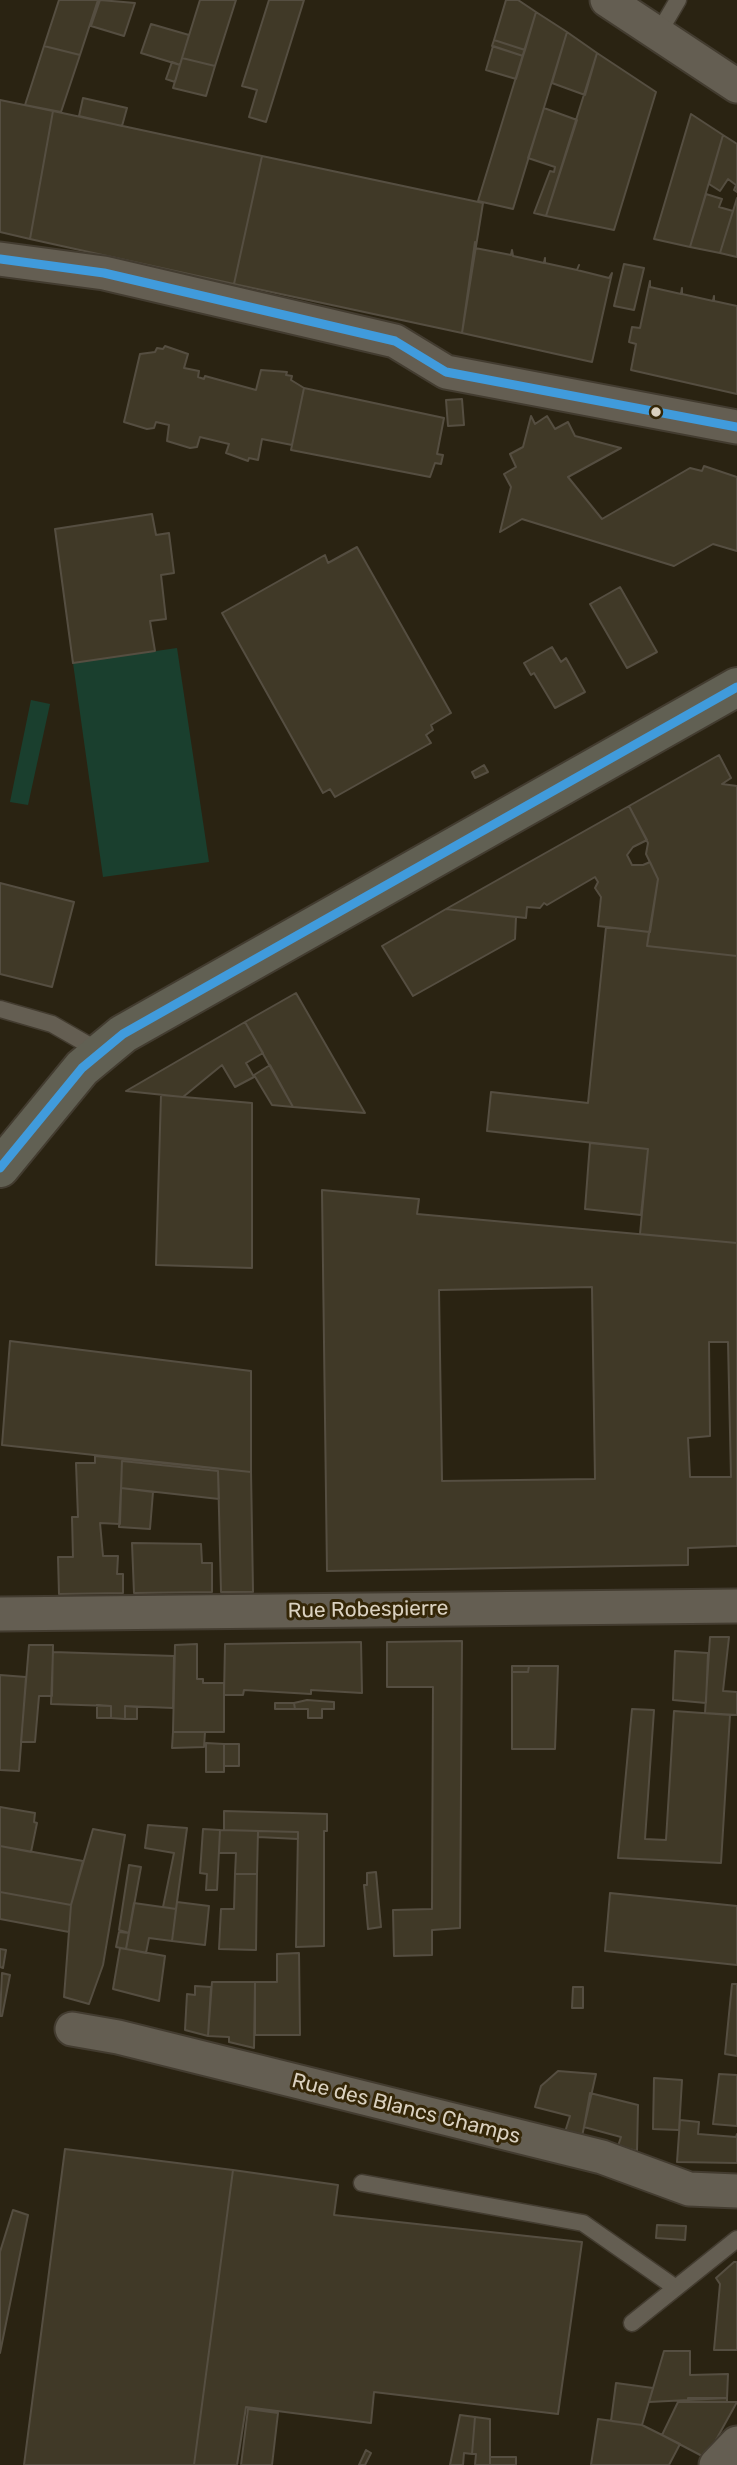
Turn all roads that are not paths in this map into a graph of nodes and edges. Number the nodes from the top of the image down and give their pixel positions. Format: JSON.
{"nodes":[{"id":1,"x":607,"y":0,"type":"edge"},
{"id":2,"x":678,"y":0,"type":"edge"},
{"id":3,"x":658,"y":34,"type":"junction"},
{"id":4,"x":737,"y":86,"type":"edge"},
{"id":5,"x":0,"y":259,"type":"edge"},
{"id":6,"x":737,"y":427,"type":"edge"},
{"id":7,"x":737,"y":687,"type":"edge"},
{"id":8,"x":0,"y":1009,"type":"edge"},
{"id":9,"x":99,"y":1051,"type":"junction"},
{"id":10,"x":0,"y":1168,"type":"edge"},
{"id":11,"x":737,"y":1606,"type":"edge"},
{"id":12,"x":0,"y":1614,"type":"edge"},
{"id":13,"x":72,"y":2029,"type":"dead end"},
{"id":14,"x":362,"y":2183,"type":"dead end"},
{"id":15,"x":737,"y":2191,"type":"edge"},
{"id":16,"x":737,"y":2239,"type":"edge"},
{"id":17,"x":676,"y":2288,"type":"junction"},
{"id":18,"x":632,"y":2323,"type":"dead end"},
{"id":19,"x":737,"y":2443,"type":"edge"},
{"id":20,"x":716,"y":2465,"type":"edge"}],
"edges":[{"from":1,"to":3,"type":"street"},
{"from":2,"to":3,"type":"lane"},
{"from":3,"to":4,"type":"street"},
{"from":5,"to":6,"type":"street"},
{"from":7,"to":9,"type":"main road"},
{"from":8,"to":9,"type":"lane"},
{"from":9,"to":10,"type":"main road"},
{"from":11,"to":12,"type":"street","name":"Rue Robespierre"},
{"from":13,"to":15,"type":"street","name":"Rue des Blancs Champs"},
{"from":14,"to":17,"type":"lane"},
{"from":16,"to":17,"type":"lane"},
{"from":17,"to":18,"type":"lane"},
{"from":19,"to":20,"type":"street"}]}
